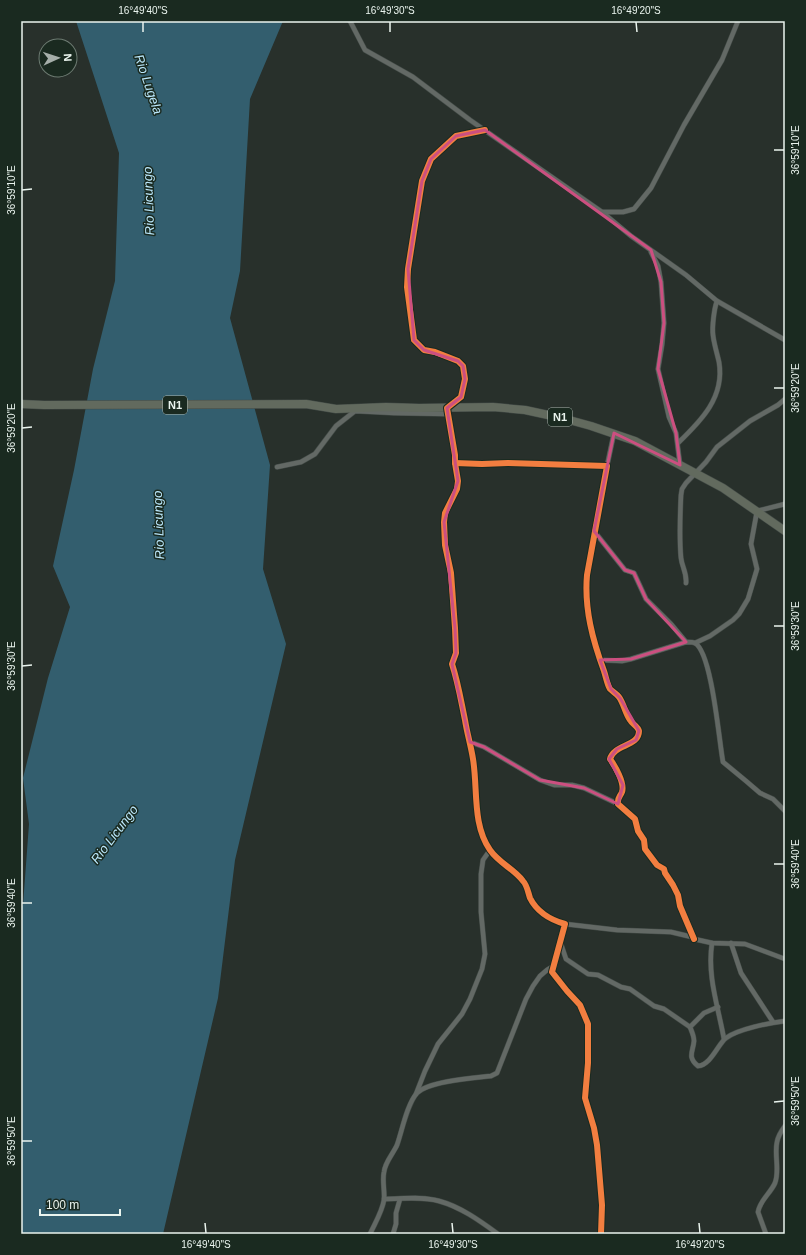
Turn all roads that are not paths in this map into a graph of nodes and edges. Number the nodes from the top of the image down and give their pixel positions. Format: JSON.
{"nodes":[{"id":1,"x":350,"y":21,"type":"edge"},
{"id":2,"x":738,"y":21,"type":"edge"},
{"id":3,"x":485,"y":130,"type":"junction"},
{"id":4,"x":602,"y":212,"type":"junction"},
{"id":5,"x":651,"y":250,"type":"junction"},
{"id":6,"x":717,"y":301,"type":"junction"},
{"id":7,"x":785,"y":340,"type":"edge"},
{"id":8,"x":785,"y":399,"type":"edge"},
{"id":9,"x":21,"y":404,"type":"edge"},
{"id":10,"x":447,"y":411,"type":"junction"},
{"id":11,"x":614,"y":433,"type":"junction"},
{"id":12,"x":678,"y":443,"type":"junction"},
{"id":13,"x":455,"y":463,"type":"junction"},
{"id":14,"x":680,"y":464,"type":"junction"},
{"id":15,"x":607,"y":466,"type":"junction"},
{"id":16,"x":277,"y":467,"type":"dead end"},
{"id":17,"x":696,"y":473,"type":"junction"},
{"id":18,"x":785,"y":504,"type":"edge"},
{"id":19,"x":757,"y":512,"type":"junction"},
{"id":20,"x":594,"y":531,"type":"junction"},
{"id":21,"x":785,"y":531,"type":"edge"},
{"id":22,"x":686,"y":583,"type":"dead end"},
{"id":23,"x":686,"y":642,"type":"junction"},
{"id":24,"x":695,"y":643,"type":"junction"},
{"id":25,"x":600,"y":660,"type":"junction"},
{"id":26,"x":470,"y":742,"type":"junction"},
{"id":27,"x":618,"y":804,"type":"junction"},
{"id":28,"x":785,"y":811,"type":"edge"},
{"id":29,"x":490,"y":850,"type":"junction"},
{"id":30,"x":565,"y":924,"type":"junction"},
{"id":31,"x":694,"y":939,"type":"junction"},
{"id":32,"x":712,"y":943,"type":"junction"},
{"id":33,"x":731,"y":943,"type":"junction"},
{"id":34,"x":561,"y":944,"type":"junction"},
{"id":35,"x":785,"y":959,"type":"edge"},
{"id":36,"x":554,"y":965,"type":"junction"},
{"id":37,"x":718,"y":1007,"type":"junction"},
{"id":38,"x":785,"y":1021,"type":"edge"},
{"id":39,"x":773,"y":1022,"type":"junction"},
{"id":40,"x":690,"y":1027,"type":"junction"},
{"id":41,"x":724,"y":1039,"type":"junction"},
{"id":42,"x":416,"y":1094,"type":"junction"},
{"id":43,"x":785,"y":1126,"type":"edge"},
{"id":44,"x":384,"y":1199,"type":"junction"},
{"id":45,"x":400,"y":1199,"type":"junction"},
{"id":46,"x":370,"y":1234,"type":"edge"},
{"id":47,"x":393,"y":1234,"type":"edge"},
{"id":48,"x":498,"y":1234,"type":"edge"},
{"id":49,"x":601,"y":1234,"type":"edge"},
{"id":50,"x":766,"y":1234,"type":"edge"}],
"edges":[{"from":1,"to":3,"type":"street"},
{"from":2,"to":4,"type":"street"},
{"from":3,"to":4,"type":"street"},
{"from":3,"to":10,"type":"street"},
{"from":4,"to":5,"type":"street"},
{"from":5,"to":6,"type":"street"},
{"from":5,"to":12,"type":"street"},
{"from":6,"to":7,"type":"street"},
{"from":6,"to":12,"type":"street"},
{"from":8,"to":17,"type":"street"},
{"from":9,"to":10,"type":"highway","number":"N1"},
{"from":10,"to":11,"type":"highway","number":"N1"},
{"from":10,"to":13,"type":"street"},
{"from":10,"to":16,"type":"street"},
{"from":11,"to":14,"type":"highway","number":"N1"},
{"from":11,"to":15,"type":"street"},
{"from":12,"to":14,"type":"street"},
{"from":13,"to":15,"type":"street"},
{"from":13,"to":26,"type":"street"},
{"from":14,"to":17,"type":"highway","number":"N1"},
{"from":15,"to":20,"type":"street"},
{"from":17,"to":19,"type":"highway","number":"N1"},
{"from":17,"to":22,"type":"street"},
{"from":18,"to":19,"type":"street"},
{"from":19,"to":21,"type":"highway","number":"N1"},
{"from":19,"to":24,"type":"street"},
{"from":20,"to":23,"type":"street"},
{"from":20,"to":25,"type":"street"},
{"from":23,"to":24,"type":"street"},
{"from":23,"to":25,"type":"street"},
{"from":24,"to":28,"type":"street"},
{"from":25,"to":27,"type":"street"},
{"from":26,"to":27,"type":"street"},
{"from":26,"to":29,"type":"street"},
{"from":27,"to":31,"type":"street"},
{"from":29,"to":30,"type":"street"},
{"from":29,"to":42,"type":"street"},
{"from":30,"to":31,"type":"street"},
{"from":30,"to":34,"type":"street"},
{"from":31,"to":32,"type":"street"},
{"from":32,"to":33,"type":"street"},
{"from":32,"to":37,"type":"street"},
{"from":33,"to":35,"type":"street"},
{"from":33,"to":39,"type":"street"},
{"from":34,"to":36,"type":"street"},
{"from":34,"to":40,"type":"street"},
{"from":36,"to":42,"type":"street"},
{"from":36,"to":49,"type":"street"},
{"from":37,"to":40,"type":"street"},
{"from":37,"to":41,"type":"street"},
{"from":38,"to":39,"type":"street"},
{"from":39,"to":41,"type":"street"},
{"from":40,"to":41,"type":"street"},
{"from":42,"to":44,"type":"street"},
{"from":43,"to":50,"type":"street"},
{"from":44,"to":45,"type":"street"},
{"from":44,"to":46,"type":"street"},
{"from":45,"to":47,"type":"street"},
{"from":45,"to":48,"type":"street"}]}
